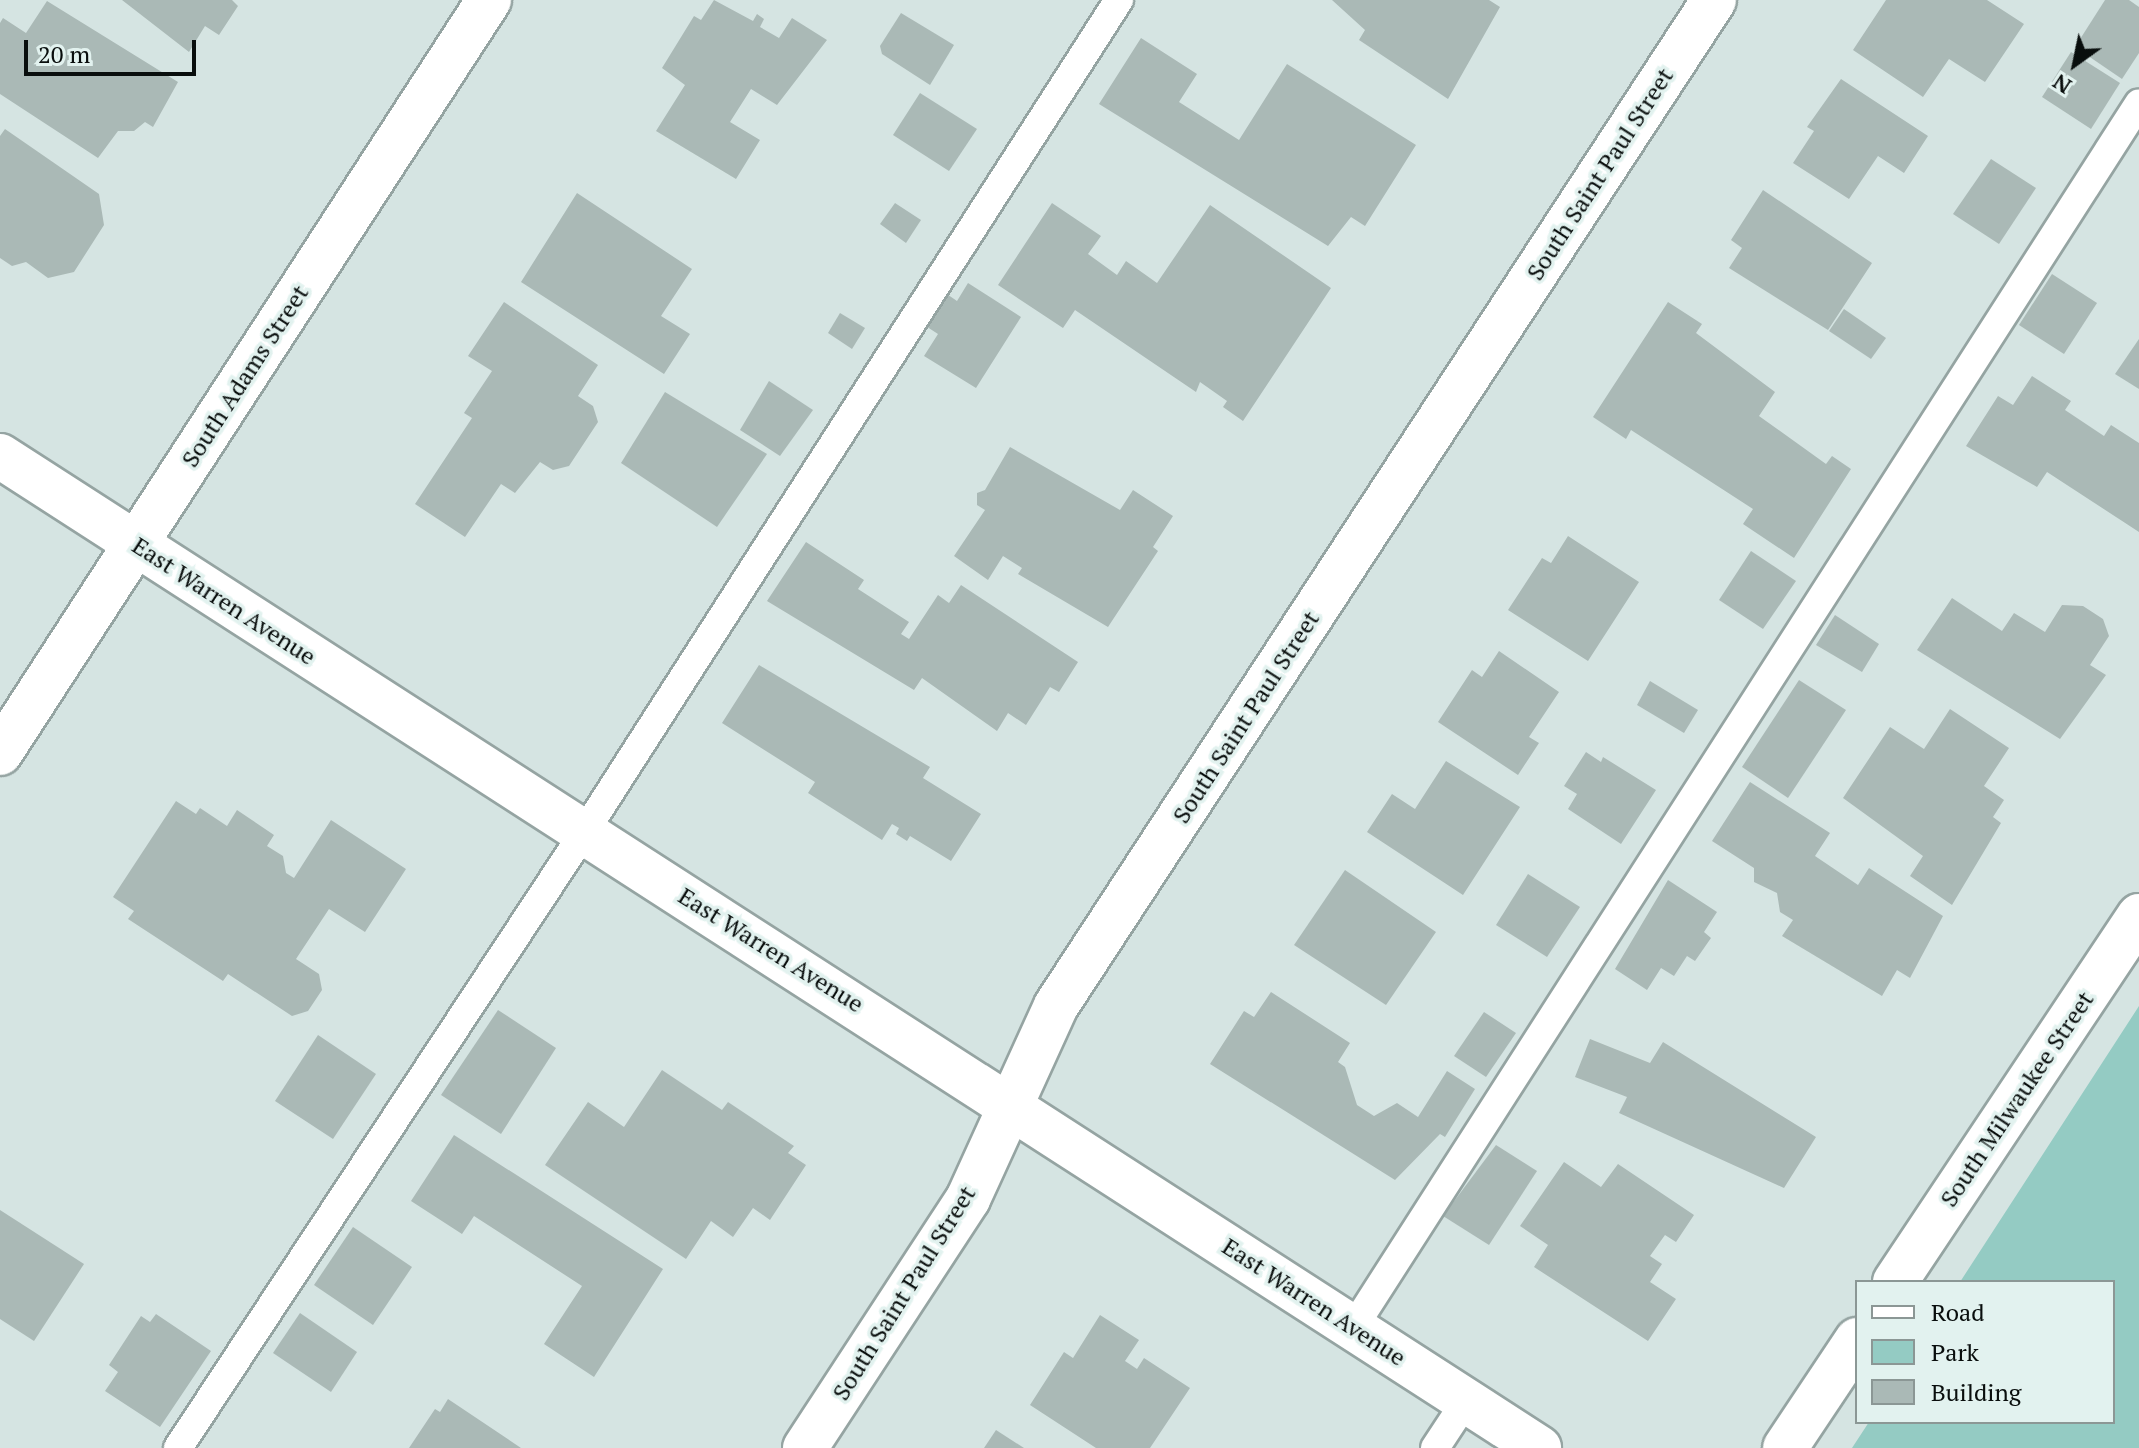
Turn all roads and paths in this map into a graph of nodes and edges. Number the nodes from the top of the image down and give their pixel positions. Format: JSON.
{"nodes":[{"id":1,"x":489,"y":0,"type":"edge"},
{"id":2,"x":1119,"y":0,"type":"edge"},
{"id":3,"x":1714,"y":0,"type":"edge"},
{"id":4,"x":2139,"y":103,"type":"edge"},
{"id":5,"x":0,"y":456,"type":"edge"},
{"id":6,"x":135,"y":545,"type":"junction"},
{"id":7,"x":0,"y":753,"type":"edge"},
{"id":8,"x":585,"y":831,"type":"junction"},
{"id":9,"x":2139,"y":916,"type":"edge"},
{"id":10,"x":1009,"y":1102,"type":"junction"},
{"id":11,"x":1896,"y":1280,"type":"edge"},
{"id":12,"x":1353,"y":1328,"type":"junction"},
{"id":13,"x":1855,"y":1343,"type":"edge"},
{"id":14,"x":1466,"y":1401,"type":"junction"},
{"id":15,"x":178,"y":1448,"type":"edge"},
{"id":16,"x":805,"y":1448,"type":"edge"},
{"id":17,"x":1435,"y":1448,"type":"edge"},
{"id":18,"x":1539,"y":1448,"type":"edge"},
{"id":19,"x":1785,"y":1448,"type":"edge"}],
"edges":[{"from":1,"to":6,"type":"street","name":"South Adams Street"},
{"from":2,"to":8,"type":"lane"},
{"from":3,"to":10,"type":"street","name":"South Saint Paul Street"},
{"from":4,"to":12,"type":"lane"},
{"from":5,"to":6,"type":"street","name":"East Warren Avenue"},
{"from":6,"to":7,"type":"street","name":"South Adams Street"},
{"from":6,"to":8,"type":"street","name":"East Warren Avenue"},
{"from":8,"to":10,"type":"street","name":"East Warren Avenue"},
{"from":8,"to":15,"type":"lane"},
{"from":9,"to":11,"type":"street","name":"South Milwaukee Street"},
{"from":10,"to":12,"type":"street","name":"East Warren Avenue"},
{"from":10,"to":16,"type":"street","name":"South Saint Paul Street"},
{"from":12,"to":14,"type":"street","name":"East Warren Avenue"},
{"from":13,"to":19,"type":"street"},
{"from":14,"to":17,"type":"lane"},
{"from":14,"to":18,"type":"street","name":"East Warren Avenue"}]}
